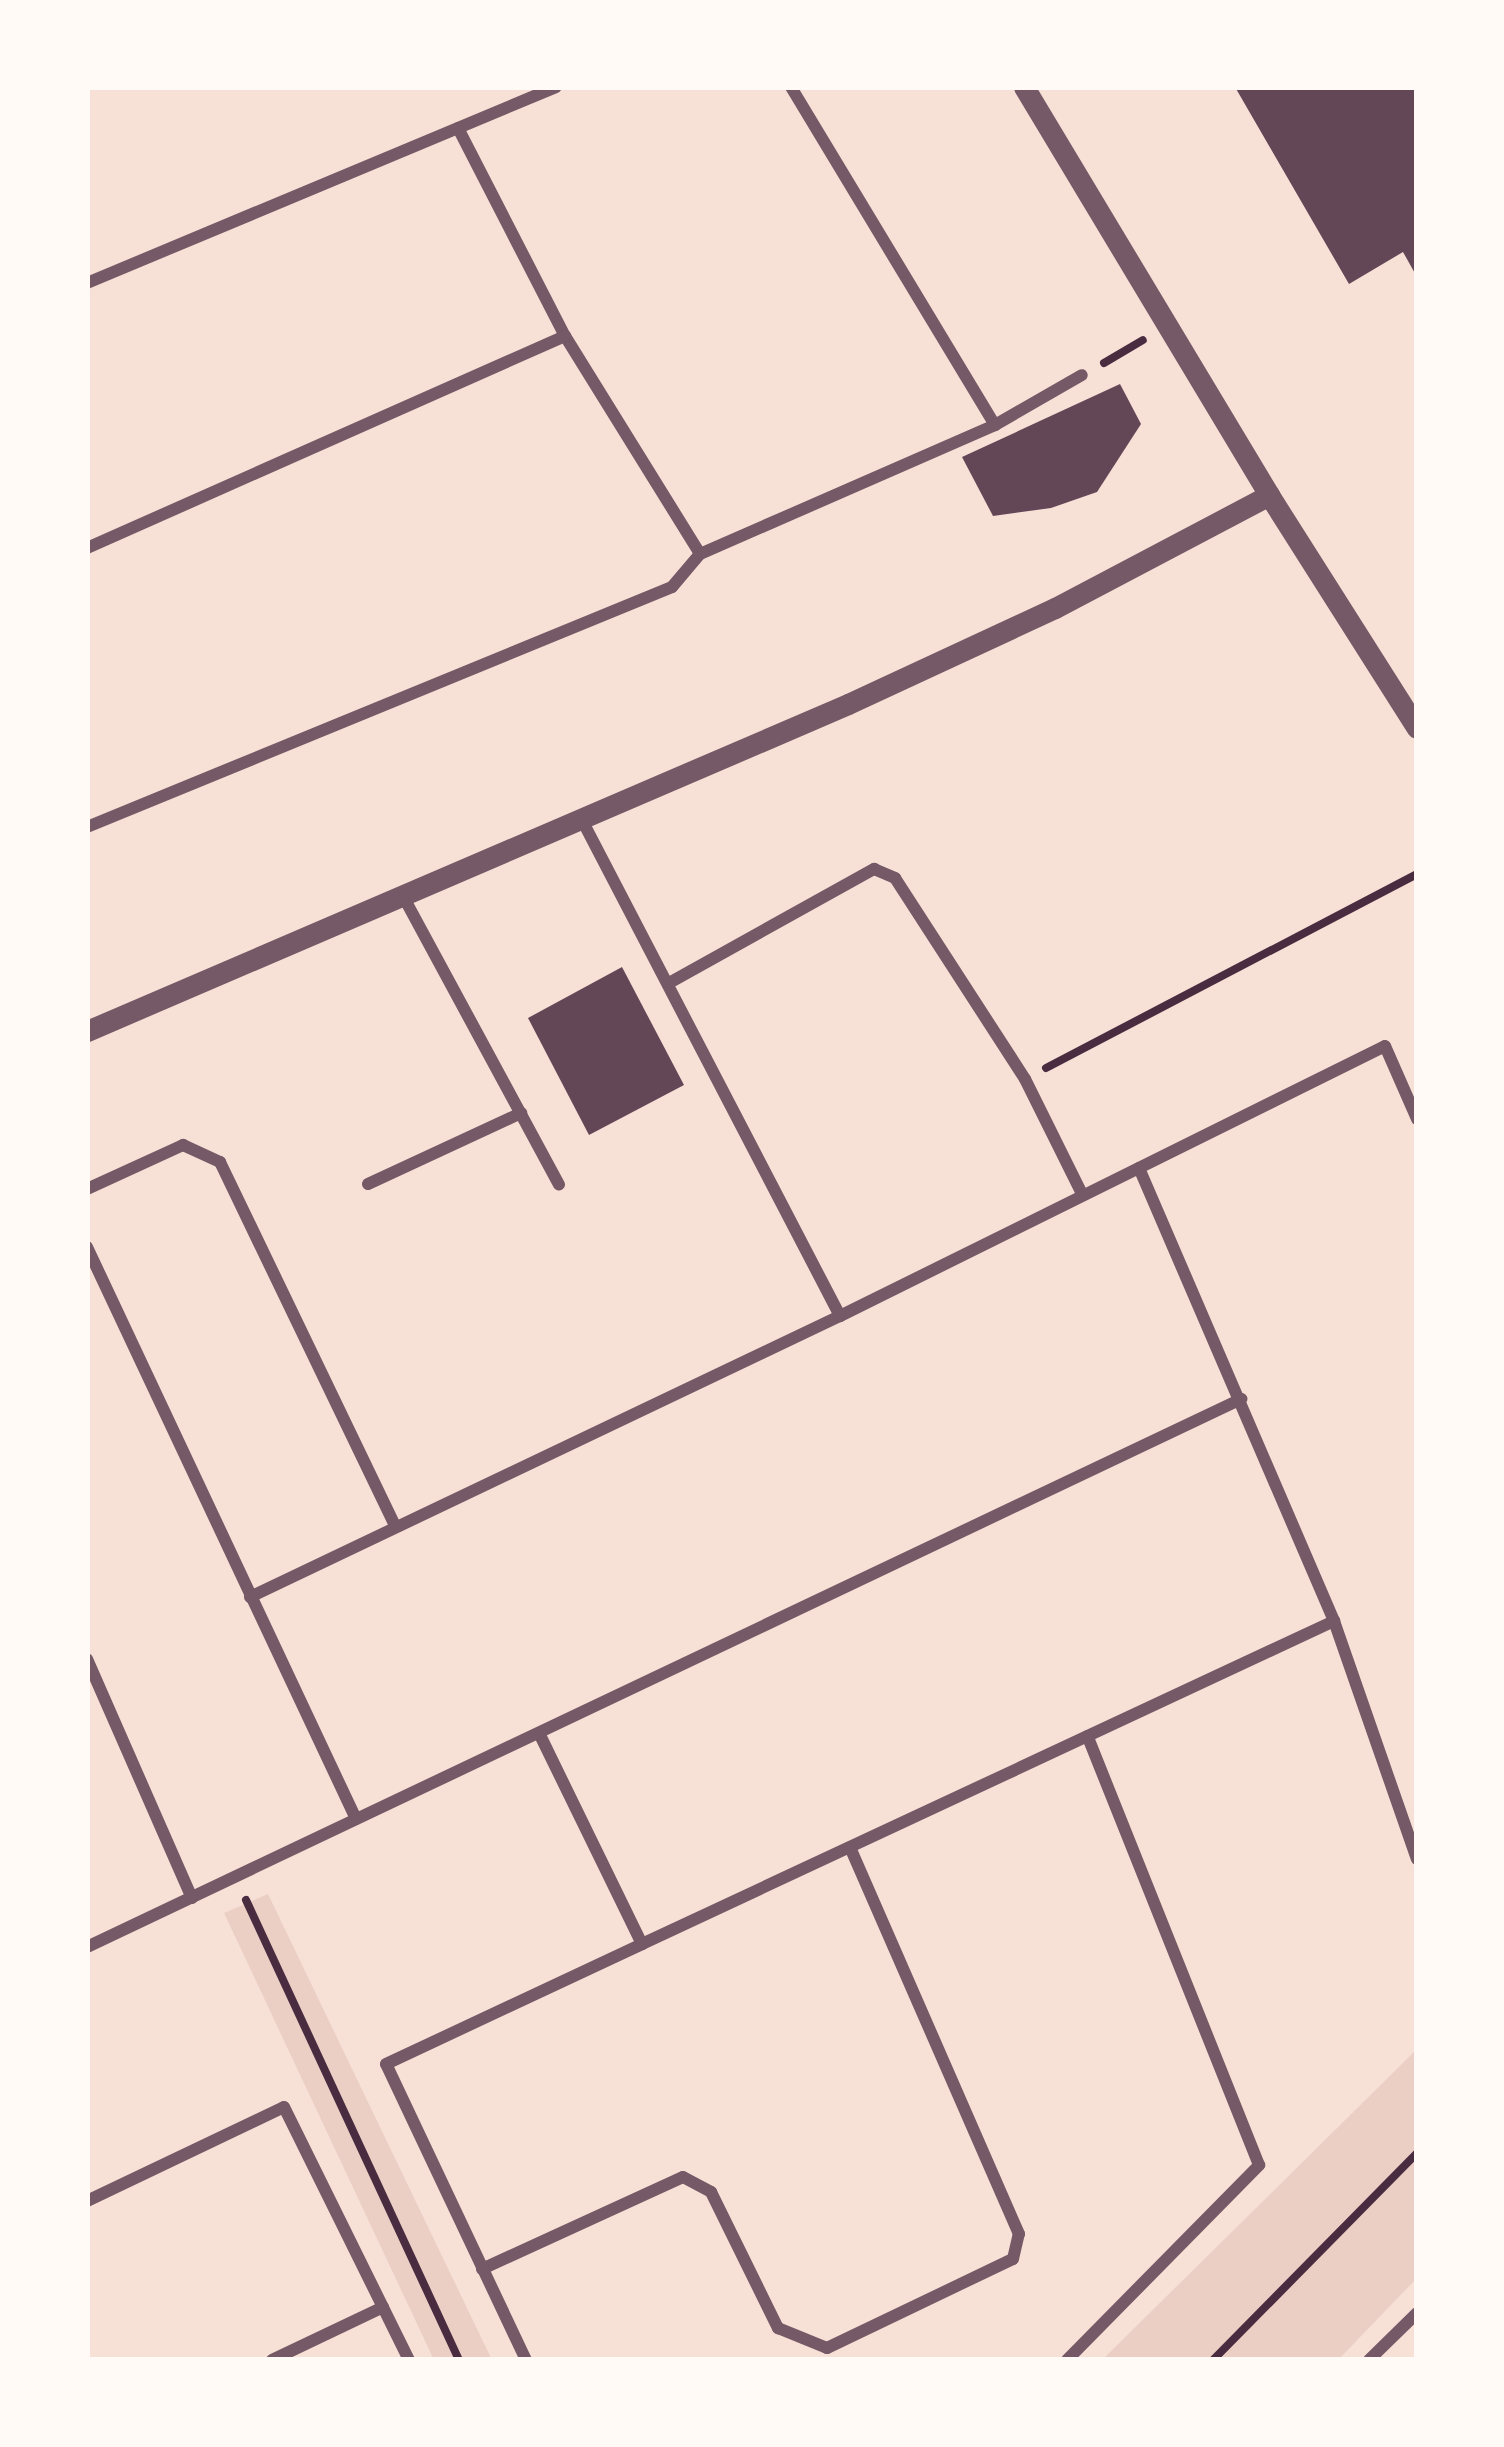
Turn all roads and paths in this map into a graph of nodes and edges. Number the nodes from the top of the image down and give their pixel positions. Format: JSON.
{"nodes":[{"id":1,"x":556,"y":87,"type":"edge"},
{"id":2,"x":790,"y":87,"type":"edge"},
{"id":3,"x":1024,"y":87,"type":"edge"},
{"id":4,"x":458,"y":128,"type":"junction"},
{"id":5,"x":87,"y":284,"type":"edge"},
{"id":6,"x":1168,"y":326,"type":"junction"},
{"id":7,"x":565,"y":336,"type":"junction"},
{"id":8,"x":1082,"y":375,"type":"joint"},
{"id":9,"x":995,"y":425,"type":"junction"},
{"id":10,"x":1269,"y":495,"type":"junction"},
{"id":11,"x":87,"y":548,"type":"edge"},
{"id":12,"x":700,"y":554,"type":"junction"},
{"id":13,"x":1417,"y":728,"type":"edge"},
{"id":14,"x":583,"y":822,"type":"junction"},
{"id":15,"x":87,"y":827,"type":"edge"},
{"id":16,"x":1417,"y":874,"type":"edge"},
{"id":17,"x":403,"y":896,"type":"junction"},
{"id":18,"x":669,"y":983,"type":"junction"},
{"id":19,"x":87,"y":1031,"type":"edge"},
{"id":20,"x":1025,"y":1079,"type":"junction"},
{"id":21,"x":521,"y":1113,"type":"junction"},
{"id":22,"x":1417,"y":1119,"type":"edge"},
{"id":23,"x":1139,"y":1168,"type":"junction"},
{"id":24,"x":368,"y":1184,"type":"dead end"},
{"id":25,"x":560,"y":1184,"type":"dead end"},
{"id":26,"x":87,"y":1189,"type":"edge"},
{"id":27,"x":1082,"y":1194,"type":"junction"},
{"id":28,"x":87,"y":1247,"type":"edge"},
{"id":29,"x":840,"y":1316,"type":"junction"},
{"id":30,"x":1241,"y":1399,"type":"junction"},
{"id":31,"x":395,"y":1525,"type":"junction"},
{"id":32,"x":250,"y":1597,"type":"junction"},
{"id":33,"x":1334,"y":1621,"type":"junction"},
{"id":34,"x":87,"y":1659,"type":"edge"},
{"id":35,"x":539,"y":1733,"type":"junction"},
{"id":36,"x":1087,"y":1736,"type":"junction"},
{"id":37,"x":356,"y":1820,"type":"junction"},
{"id":38,"x":1412,"y":1831,"type":"edge"},
{"id":39,"x":850,"y":1847,"type":"junction"},
{"id":40,"x":1417,"y":1858,"type":"edge"},
{"id":41,"x":235,"y":1877,"type":"junction"},
{"id":42,"x":192,"y":1898,"type":"junction"},
{"id":43,"x":642,"y":1944,"type":"junction"},
{"id":44,"x":87,"y":1948,"type":"edge"},
{"id":45,"x":1417,"y":2152,"type":"edge"},
{"id":46,"x":87,"y":2200,"type":"edge"},
{"id":47,"x":482,"y":2269,"type":"junction"},
{"id":48,"x":383,"y":2307,"type":"junction"},
{"id":49,"x":1417,"y":2313,"type":"edge"},
{"id":50,"x":272,"y":2360,"type":"edge"},
{"id":51,"x":410,"y":2360,"type":"edge"},
{"id":52,"x":459,"y":2360,"type":"edge"},
{"id":53,"x":526,"y":2360,"type":"edge"},
{"id":54,"x":1067,"y":2360,"type":"edge"},
{"id":55,"x":1213,"y":2360,"type":"edge"},
{"id":56,"x":1370,"y":2360,"type":"edge"}],
"edges":[{"from":1,"to":4,"type":"street"},
{"from":2,"to":9,"type":"street"},
{"from":3,"to":6,"type":"street"},
{"from":4,"to":5,"type":"street"},
{"from":4,"to":7,"type":"street"},
{"from":6,"to":8,"type":"path"},
{"from":6,"to":10,"type":"street"},
{"from":7,"to":11,"type":"street"},
{"from":7,"to":12,"type":"street"},
{"from":8,"to":9,"type":"street"},
{"from":9,"to":12,"type":"street"},
{"from":10,"to":13,"type":"street"},
{"from":10,"to":14,"type":"street"},
{"from":12,"to":15,"type":"street"},
{"from":14,"to":17,"type":"street"},
{"from":14,"to":18,"type":"street"},
{"from":16,"to":20,"type":"path"},
{"from":17,"to":19,"type":"street"},
{"from":17,"to":21,"type":"street"},
{"from":18,"to":20,"type":"street"},
{"from":18,"to":29,"type":"street"},
{"from":20,"to":27,"type":"street"},
{"from":21,"to":24,"type":"street"},
{"from":21,"to":25,"type":"street"},
{"from":22,"to":23,"type":"street"},
{"from":23,"to":27,"type":"street"},
{"from":23,"to":30,"type":"street"},
{"from":26,"to":31,"type":"street"},
{"from":27,"to":29,"type":"street"},
{"from":28,"to":32,"type":"street"},
{"from":29,"to":31,"type":"street"},
{"from":30,"to":33,"type":"street"},
{"from":30,"to":35,"type":"street"},
{"from":31,"to":32,"type":"street"},
{"from":32,"to":37,"type":"street"},
{"from":33,"to":36,"type":"street"},
{"from":33,"to":38,"type":"street"},
{"from":34,"to":42,"type":"street"},
{"from":35,"to":37,"type":"street"},
{"from":35,"to":43,"type":"street"},
{"from":36,"to":39,"type":"street"},
{"from":36,"to":54,"type":"street"},
{"from":37,"to":41,"type":"street"},
{"from":38,"to":40,"type":"street"},
{"from":39,"to":43,"type":"street"},
{"from":39,"to":47,"type":"street"},
{"from":41,"to":42,"type":"street"},
{"from":41,"to":52,"type":"path"},
{"from":42,"to":44,"type":"street"},
{"from":43,"to":47,"type":"street"},
{"from":45,"to":55,"type":"path"},
{"from":46,"to":48,"type":"street"},
{"from":47,"to":53,"type":"street"},
{"from":48,"to":50,"type":"street"},
{"from":48,"to":51,"type":"street"},
{"from":49,"to":56,"type":"street"}]}
